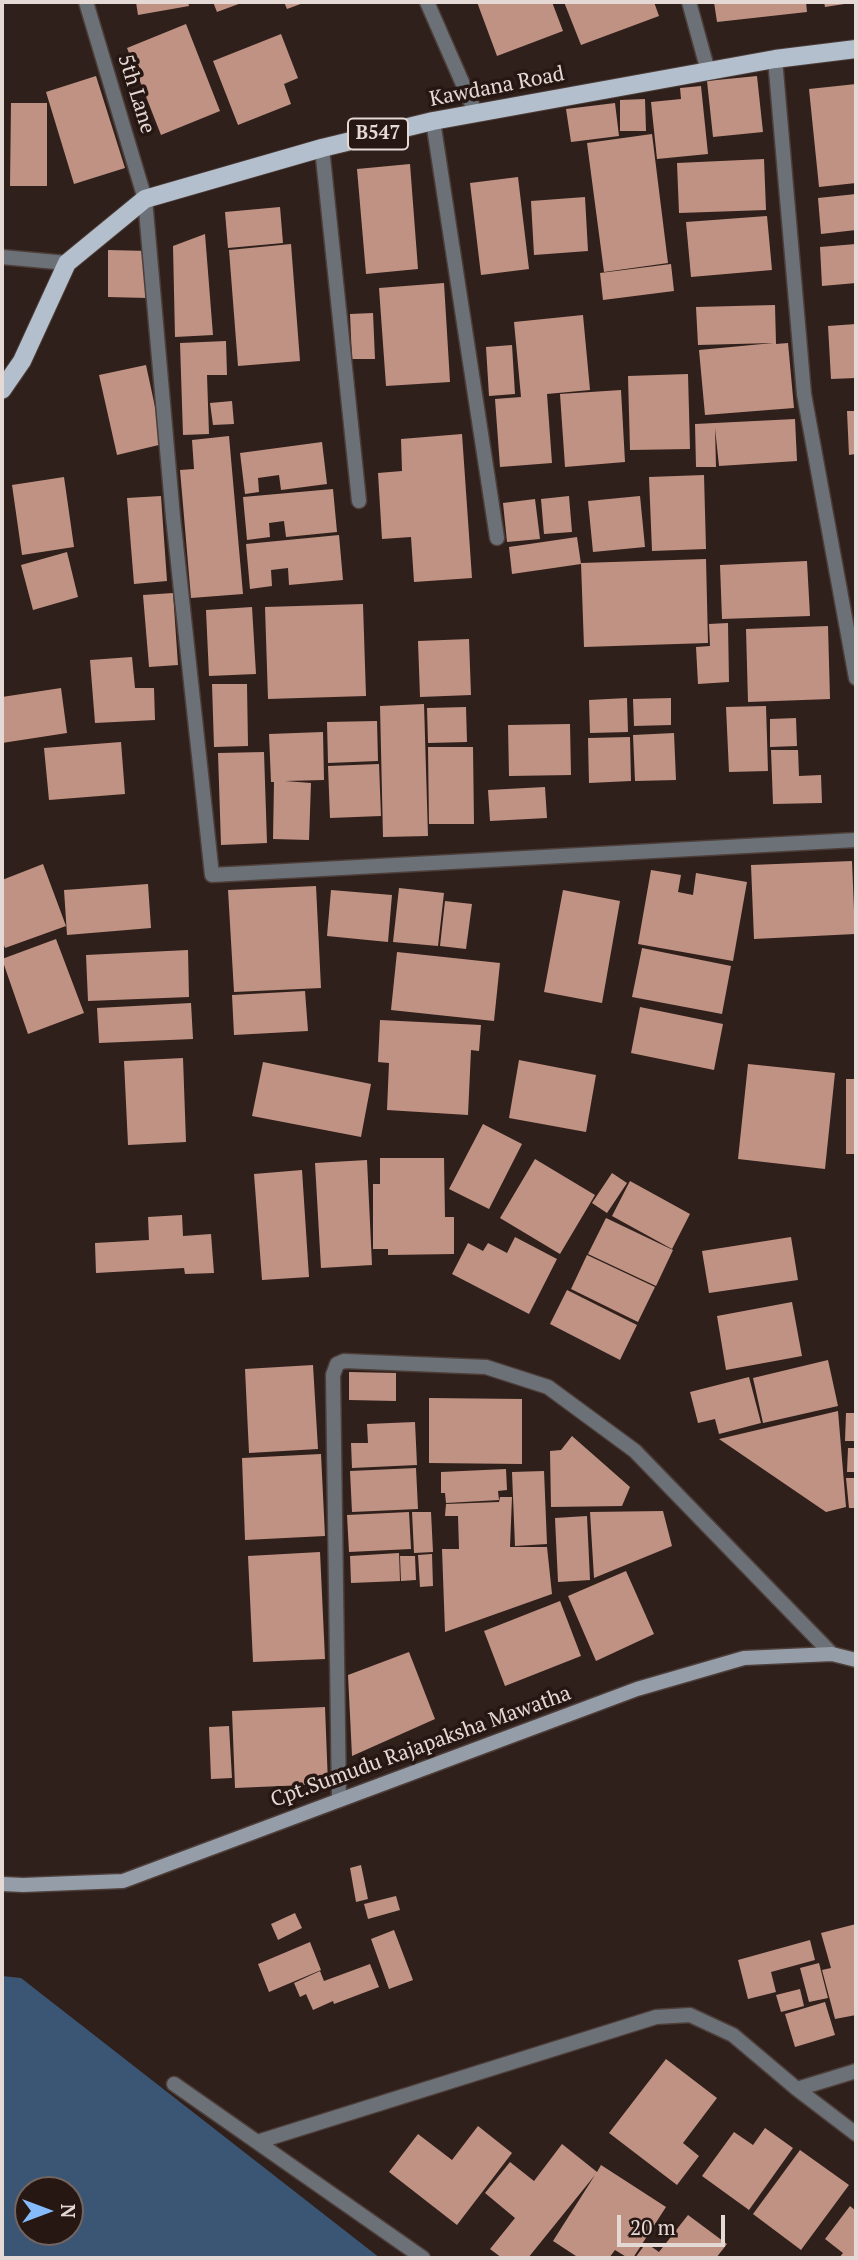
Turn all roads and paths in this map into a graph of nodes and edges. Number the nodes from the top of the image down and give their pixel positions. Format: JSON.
{"nodes":[{"id":1,"x":86,"y":2,"type":"edge"},
{"id":2,"x":427,"y":2,"type":"edge"},
{"id":3,"x":689,"y":2,"type":"edge"},
{"id":4,"x":856,"y":49,"type":"edge"},
{"id":5,"x":775,"y":59,"type":"junction"},
{"id":6,"x":708,"y":71,"type":"junction"},
{"id":7,"x":476,"y":114,"type":"junction"},
{"id":8,"x":433,"y":121,"type":"junction"},
{"id":9,"x":323,"y":148,"type":"junction"},
{"id":10,"x":145,"y":199,"type":"junction"},
{"id":11,"x":2,"y":257,"type":"edge"},
{"id":12,"x":67,"y":263,"type":"junction"},
{"id":13,"x":2,"y":390,"type":"edge"},
{"id":14,"x":359,"y":501,"type":"dead end"},
{"id":15,"x":497,"y":538,"type":"dead end"},
{"id":16,"x":856,"y":678,"type":"edge"},
{"id":17,"x":856,"y":840,"type":"edge"},
{"id":18,"x":832,"y":1654,"type":"junction"},
{"id":19,"x":856,"y":1660,"type":"edge"},
{"id":20,"x":339,"y":1800,"type":"junction"},
{"id":21,"x":2,"y":1884,"type":"edge"},
{"id":22,"x":856,"y":2071,"type":"edge"},
{"id":23,"x":174,"y":2084,"type":"dead end"},
{"id":24,"x":797,"y":2089,"type":"junction"},
{"id":25,"x":856,"y":2134,"type":"edge"},
{"id":26,"x":257,"y":2143,"type":"junction"},
{"id":27,"x":423,"y":2258,"type":"edge"}],
"edges":[{"from":1,"to":10,"type":"street","name":"5th Lane"},
{"from":2,"to":7,"type":"street"},
{"from":3,"to":6,"type":"street"},
{"from":4,"to":5,"type":"main road","name":"Kawdana Road","number":"B547"},
{"from":5,"to":6,"type":"main road","name":"Kawdana Road","number":"B547"},
{"from":5,"to":16,"type":"street"},
{"from":6,"to":7,"type":"main road","name":"Kawdana Road","number":"B547"},
{"from":7,"to":8,"type":"main road","name":"Kawdana Road","number":"B547"},
{"from":8,"to":9,"type":"main road","name":"Kawdana Road","number":"B547"},
{"from":8,"to":15,"type":"street"},
{"from":9,"to":10,"type":"main road","name":"Kawdana Road","number":"B547"},
{"from":9,"to":14,"type":"street"},
{"from":10,"to":12,"type":"main road","name":"Kawdana Road","number":"B547"},
{"from":10,"to":17,"type":"street","name":"5th Lane"},
{"from":11,"to":12,"type":"street"},
{"from":12,"to":13,"type":"main road","name":"Kawdana Road","number":"B547"},
{"from":18,"to":19,"type":"main road","name":"Cpt.Sumudu Rajapaksha Mawatha"},
{"from":18,"to":20,"type":"main road","name":"Cpt.Sumudu Rajapaksha Mawatha"},
{"from":18,"to":20,"type":"street"},
{"from":20,"to":21,"type":"main road","name":"Cpt.Sumudu Rajapaksha Mawatha"},
{"from":22,"to":24,"type":"street"},
{"from":23,"to":26,"type":"street"},
{"from":24,"to":25,"type":"street"},
{"from":24,"to":26,"type":"street"},
{"from":26,"to":27,"type":"street"}]}
